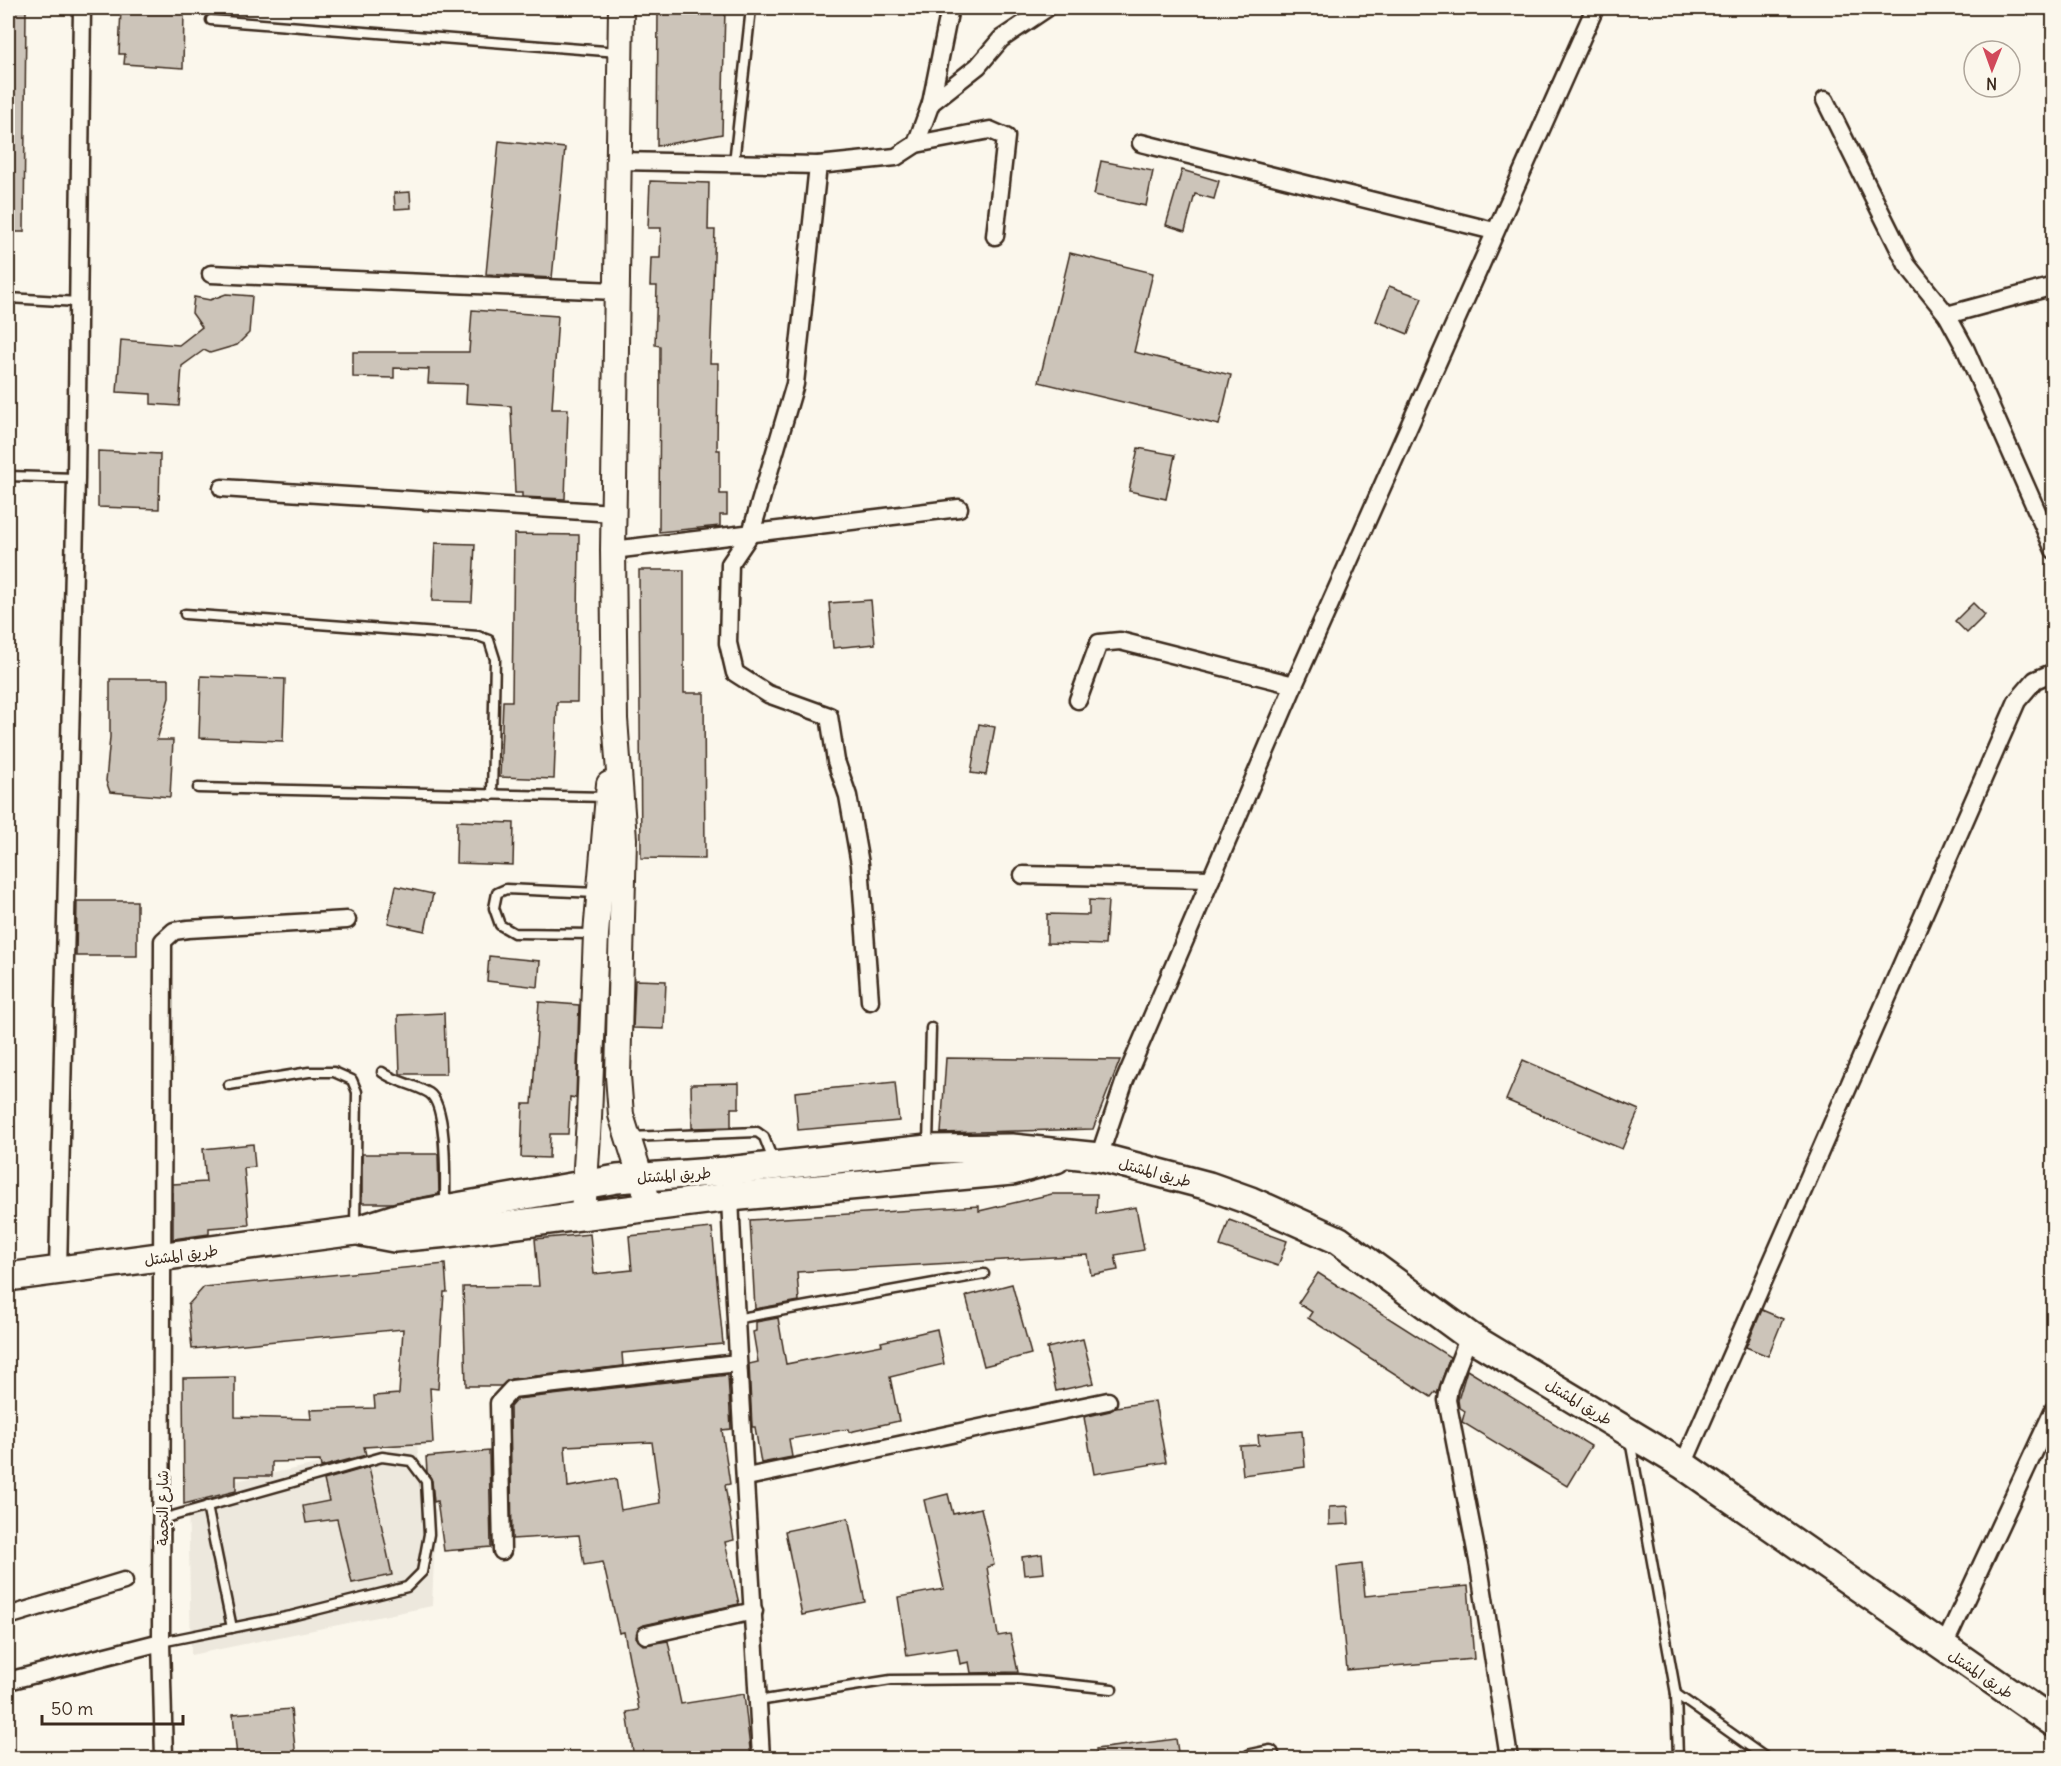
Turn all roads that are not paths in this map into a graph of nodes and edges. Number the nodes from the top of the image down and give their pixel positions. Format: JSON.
{"nodes":[{"id":1,"x":82,"y":8,"type":"edge"},
{"id":2,"x":621,"y":8,"type":"edge"},
{"id":3,"x":751,"y":8,"type":"edge"},
{"id":4,"x":950,"y":8,"type":"edge"},
{"id":5,"x":1047,"y":8,"type":"edge"},
{"id":6,"x":1595,"y":8,"type":"edge"},
{"id":7,"x":211,"y":20,"type":"dead end"},
{"id":8,"x":621,"y":52,"type":"junction"},
{"id":9,"x":1825,"y":100,"type":"dead end"},
{"id":10,"x":931,"y":103,"type":"junction"},
{"id":11,"x":1141,"y":142,"type":"dead end"},
{"id":12,"x":916,"y":144,"type":"junction"},
{"id":13,"x":619,"y":161,"type":"junction"},
{"id":14,"x":734,"y":163,"type":"junction"},
{"id":15,"x":818,"y":165,"type":"junction"},
{"id":16,"x":1494,"y":231,"type":"junction"},
{"id":17,"x":995,"y":236,"type":"dead end"},
{"id":18,"x":211,"y":274,"type":"dead end"},
{"id":19,"x":2054,"y":286,"type":"edge"},
{"id":20,"x":615,"y":291,"type":"junction"},
{"id":21,"x":8,"y":298,"type":"edge"},
{"id":22,"x":78,"y":302,"type":"junction"},
{"id":23,"x":1947,"y":315,"type":"junction"},
{"id":24,"x":8,"y":476,"type":"edge"},
{"id":25,"x":76,"y":478,"type":"junction"},
{"id":26,"x":222,"y":488,"type":"dead end"},
{"id":27,"x":959,"y":508,"type":"dead end"},
{"id":28,"x":614,"y":513,"type":"junction"},
{"id":29,"x":751,"y":532,"type":"junction"},
{"id":30,"x":613,"y":550,"type":"junction"},
{"id":31,"x":2054,"y":550,"type":"edge"},
{"id":32,"x":185,"y":614,"type":"dead end"},
{"id":33,"x":2054,"y":672,"type":"edge"},
{"id":34,"x":1294,"y":685,"type":"junction"},
{"id":35,"x":1078,"y":700,"type":"dead end"},
{"id":36,"x":615,"y":719,"type":"junction"},
{"id":37,"x":198,"y":788,"type":"dead end"},
{"id":38,"x":492,"y":795,"type":"junction"},
{"id":39,"x":608,"y":798,"type":"junction"},
{"id":40,"x":1023,"y":875,"type":"dead end"},
{"id":41,"x":1212,"y":879,"type":"junction"},
{"id":42,"x":600,"y":893,"type":"junction"},
{"id":43,"x":347,"y":920,"type":"dead end"},
{"id":44,"x":596,"y":934,"type":"junction"},
{"id":45,"x":870,"y":1001,"type":"dead end"},
{"id":46,"x":931,"y":1028,"type":"dead end"},
{"id":47,"x":382,"y":1072,"type":"dead end"},
{"id":48,"x":229,"y":1085,"type":"dead end"},
{"id":49,"x":628,"y":1137,"type":"junction"},
{"id":50,"x":928,"y":1149,"type":"junction"},
{"id":51,"x":1069,"y":1155,"type":"junction"},
{"id":52,"x":1098,"y":1157,"type":"junction"},
{"id":53,"x":775,"y":1166,"type":"junction"},
{"id":54,"x":642,"y":1178,"type":"junction"},
{"id":55,"x":583,"y":1184,"type":"junction"},
{"id":56,"x":730,"y":1197,"type":"junction"},
{"id":57,"x":650,"y":1207,"type":"junction"},
{"id":58,"x":445,"y":1210,"type":"junction"},
{"id":59,"x":582,"y":1216,"type":"junction"},
{"id":60,"x":355,"y":1231,"type":"junction"},
{"id":61,"x":163,"y":1258,"type":"junction"},
{"id":62,"x":58,"y":1269,"type":"junction"},
{"id":63,"x":984,"y":1274,"type":"dead end"},
{"id":64,"x":8,"y":1277,"type":"edge"},
{"id":65,"x":735,"y":1319,"type":"junction"},
{"id":66,"x":1469,"y":1336,"type":"junction"},
{"id":67,"x":737,"y":1363,"type":"junction"},
{"id":68,"x":1108,"y":1401,"type":"dead end"},
{"id":69,"x":2054,"y":1409,"type":"edge"},
{"id":70,"x":1628,"y":1431,"type":"junction"},
{"id":71,"x":1683,"y":1465,"type":"junction"},
{"id":72,"x":747,"y":1477,"type":"junction"},
{"id":73,"x":207,"y":1506,"type":"junction"},
{"id":74,"x":162,"y":1520,"type":"junction"},
{"id":75,"x":502,"y":1551,"type":"dead end"},
{"id":76,"x":124,"y":1581,"type":"dead end"},
{"id":77,"x":753,"y":1611,"type":"junction"},
{"id":78,"x":8,"y":1616,"type":"edge"},
{"id":79,"x":232,"y":1628,"type":"junction"},
{"id":80,"x":646,"y":1635,"type":"dead end"},
{"id":81,"x":161,"y":1642,"type":"junction"},
{"id":82,"x":1943,"y":1648,"type":"junction"},
{"id":83,"x":8,"y":1682,"type":"edge"},
{"id":84,"x":1112,"y":1689,"type":"dead end"},
{"id":85,"x":1676,"y":1694,"type":"junction"},
{"id":86,"x":758,"y":1701,"type":"junction"},
{"id":87,"x":2054,"y":1724,"type":"edge"},
{"id":88,"x":1270,"y":1754,"type":"dead end"},
{"id":89,"x":164,"y":1758,"type":"edge"},
{"id":90,"x":761,"y":1758,"type":"edge"},
{"id":91,"x":1251,"y":1758,"type":"edge"},
{"id":92,"x":1509,"y":1758,"type":"edge"},
{"id":93,"x":1678,"y":1758,"type":"edge"},
{"id":94,"x":1766,"y":1758,"type":"edge"}],
"edges":[{"from":1,"to":22,"type":"street"},
{"from":2,"to":8,"type":"main road"},
{"from":3,"to":14,"type":"lane"},
{"from":4,"to":10,"type":"street"},
{"from":5,"to":10,"type":"street"},
{"from":6,"to":16,"type":"street"},
{"from":7,"to":8,"type":"lane"},
{"from":8,"to":13,"type":"main road"},
{"from":9,"to":23,"type":"street"},
{"from":10,"to":12,"type":"street"},
{"from":11,"to":16,"type":"street"},
{"from":12,"to":15,"type":"street"},
{"from":12,"to":17,"type":"street"},
{"from":13,"to":14,"type":"street"},
{"from":13,"to":20,"type":"main road"},
{"from":14,"to":15,"type":"street"},
{"from":15,"to":29,"type":"street"},
{"from":16,"to":34,"type":"street"},
{"from":18,"to":20,"type":"street"},
{"from":19,"to":23,"type":"street"},
{"from":20,"to":28,"type":"main road"},
{"from":21,"to":22,"type":"lane"},
{"from":22,"to":25,"type":"street"},
{"from":23,"to":31,"type":"street"},
{"from":24,"to":25,"type":"lane"},
{"from":25,"to":62,"type":"street"},
{"from":26,"to":28,"type":"street"},
{"from":27,"to":29,"type":"street"},
{"from":28,"to":30,"type":"main road"},
{"from":29,"to":30,"type":"street"},
{"from":29,"to":45,"type":"street"},
{"from":30,"to":36,"type":"main road"},
{"from":32,"to":38,"type":"lane"},
{"from":33,"to":71,"type":"street"},
{"from":34,"to":35,"type":"street"},
{"from":34,"to":41,"type":"street"},
{"from":36,"to":39,"type":"main road"},
{"from":36,"to":49,"type":"main road"},
{"from":37,"to":38,"type":"lane"},
{"from":38,"to":39,"type":"lane"},
{"from":39,"to":42,"type":"main road"},
{"from":40,"to":41,"type":"street"},
{"from":41,"to":52,"type":"street"},
{"from":42,"to":44,"type":"main road"},
{"from":42,"to":44,"type":"lane"},
{"from":43,"to":61,"type":"street","name":"شارع النجمة"},
{"from":44,"to":55,"type":"main road"},
{"from":46,"to":50,"type":"lane"},
{"from":47,"to":58,"type":"lane"},
{"from":48,"to":60,"type":"lane"},
{"from":49,"to":53,"type":"lane"},
{"from":49,"to":54,"type":"main road"},
{"from":50,"to":51,"type":"main road","name":"طريق المشتل"},
{"from":50,"to":53,"type":"main road","name":"طريق المشتل"},
{"from":51,"to":52,"type":"main road","name":"طريق المشتل"},
{"from":51,"to":56,"type":"main road","name":"طريق المشتل"},
{"from":52,"to":66,"type":"main road","name":"طريق المشتل"},
{"from":53,"to":54,"type":"main road","name":"طريق المشتل"},
{"from":54,"to":55,"type":"main road","name":"طريق المشتل"},
{"from":54,"to":57,"type":"main road"},
{"from":55,"to":58,"type":"main road","name":"طريق المشتل"},
{"from":55,"to":59,"type":"main road"},
{"from":56,"to":57,"type":"main road","name":"طريق المشتل"},
{"from":56,"to":65,"type":"street"},
{"from":57,"to":59,"type":"main road","name":"طريق المشتل"},
{"from":58,"to":60,"type":"main road","name":"طريق المشتل"},
{"from":59,"to":60,"type":"main road","name":"طريق المشتل"},
{"from":60,"to":61,"type":"main road","name":"طريق المشتل"},
{"from":61,"to":62,"type":"main road","name":"طريق المشتل"},
{"from":61,"to":74,"type":"street","name":"شارع النجمة"},
{"from":62,"to":64,"type":"main road","name":"طريق المشتل"},
{"from":63,"to":65,"type":"lane"},
{"from":65,"to":67,"type":"street"},
{"from":66,"to":70,"type":"main road","name":"طريق المشتل"},
{"from":66,"to":92,"type":"street"},
{"from":67,"to":72,"type":"street"},
{"from":67,"to":75,"type":"street"},
{"from":68,"to":72,"type":"street"},
{"from":69,"to":82,"type":"street"},
{"from":70,"to":71,"type":"main road","name":"طريق المشتل"},
{"from":70,"to":85,"type":"lane"},
{"from":71,"to":82,"type":"main road","name":"طريق المشتل"},
{"from":72,"to":77,"type":"street"},
{"from":73,"to":74,"type":"lane"},
{"from":73,"to":79,"type":"lane"},
{"from":73,"to":79,"type":"lane"},
{"from":74,"to":81,"type":"street","name":"شارع النجمة"},
{"from":76,"to":78,"type":"street"},
{"from":77,"to":80,"type":"street"},
{"from":77,"to":86,"type":"street"},
{"from":79,"to":81,"type":"lane"},
{"from":81,"to":83,"type":"street"},
{"from":81,"to":89,"type":"street","name":"شارع النجمة"},
{"from":82,"to":87,"type":"main road","name":"طريق المشتل"},
{"from":84,"to":86,"type":"lane"},
{"from":85,"to":93,"type":"lane"},
{"from":85,"to":94,"type":"lane"},
{"from":86,"to":90,"type":"street"},
{"from":88,"to":91,"type":"street"}]}
